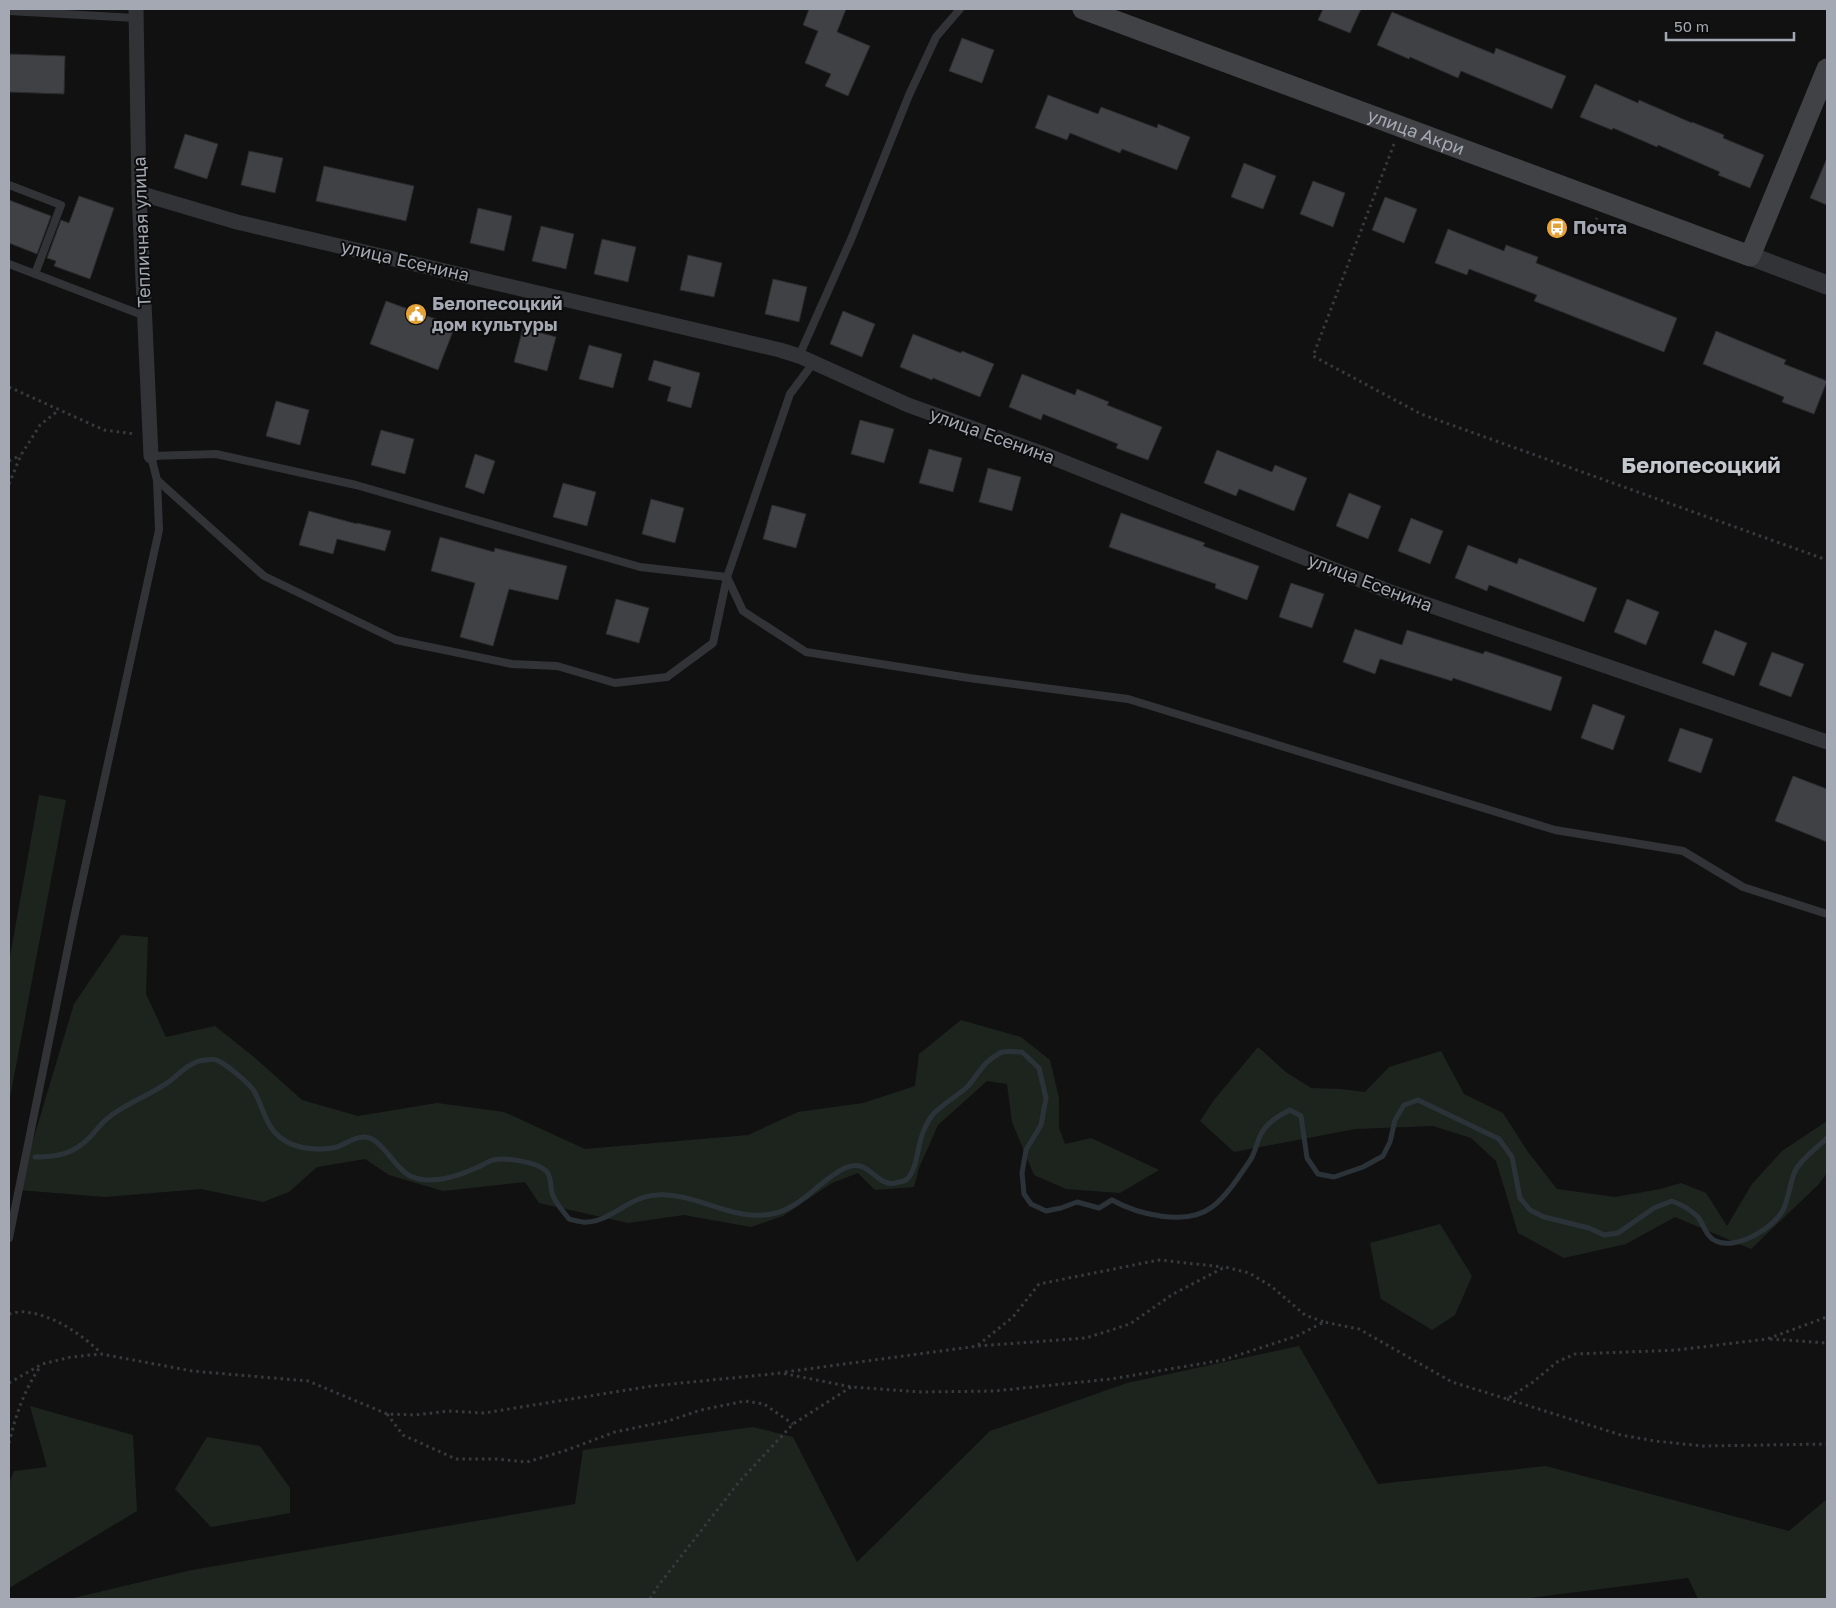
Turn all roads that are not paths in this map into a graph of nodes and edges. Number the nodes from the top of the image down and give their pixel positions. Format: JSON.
{"nodes":[{"id":1,"x":100,"y":9,"type":"edge"},
{"id":2,"x":960,"y":9,"type":"edge"},
{"id":3,"x":1083,"y":9,"type":"edge"},
{"id":4,"x":9,"y":11,"type":"edge"},
{"id":5,"x":136,"y":13,"type":"edge"},
{"id":6,"x":106,"y":16,"type":"junction"},
{"id":7,"x":1827,"y":68,"type":"edge"},
{"id":8,"x":9,"y":186,"type":"edge"},
{"id":9,"x":139,"y":193,"type":"junction"},
{"id":10,"x":1750,"y":256,"type":"junction"},
{"id":11,"x":9,"y":264,"type":"edge"},
{"id":12,"x":35,"y":274,"type":"junction"},
{"id":13,"x":1827,"y":285,"type":"edge"},
{"id":14,"x":145,"y":316,"type":"junction"},
{"id":15,"x":799,"y":356,"type":"junction"},
{"id":16,"x":814,"y":362,"type":"junction"},
{"id":17,"x":151,"y":456,"type":"junction"},
{"id":18,"x":157,"y":480,"type":"junction"},
{"id":19,"x":727,"y":577,"type":"junction"},
{"id":20,"x":1827,"y":742,"type":"edge"},
{"id":21,"x":1827,"y":914,"type":"edge"},
{"id":22,"x":9,"y":1238,"type":"edge"}],
"edges":[{"from":1,"to":6,"type":"lane"},
{"from":2,"to":15,"type":"lane"},
{"from":3,"to":10,"type":"main road","name":"улица Акри"},
{"from":4,"to":6,"type":"lane"},
{"from":5,"to":6,"type":"lane"},
{"from":5,"to":9,"type":"street","name":"Тепличная улица"},
{"from":7,"to":10,"type":"main road"},
{"from":8,"to":12,"type":"lane"},
{"from":9,"to":14,"type":"street","name":"Тепличная улица"},
{"from":9,"to":15,"type":"street","name":"улица Есенина"},
{"from":10,"to":13,"type":"street"},
{"from":11,"to":12,"type":"lane"},
{"from":12,"to":14,"type":"lane"},
{"from":14,"to":17,"type":"street","name":"Тепличная улица"},
{"from":15,"to":16,"type":"street","name":"улица Есенина"},
{"from":16,"to":19,"type":"lane"},
{"from":16,"to":20,"type":"street","name":"улица Есенина"},
{"from":17,"to":18,"type":"lane"},
{"from":17,"to":19,"type":"lane"},
{"from":18,"to":19,"type":"lane"},
{"from":18,"to":22,"type":"lane"},
{"from":19,"to":21,"type":"lane"}]}
